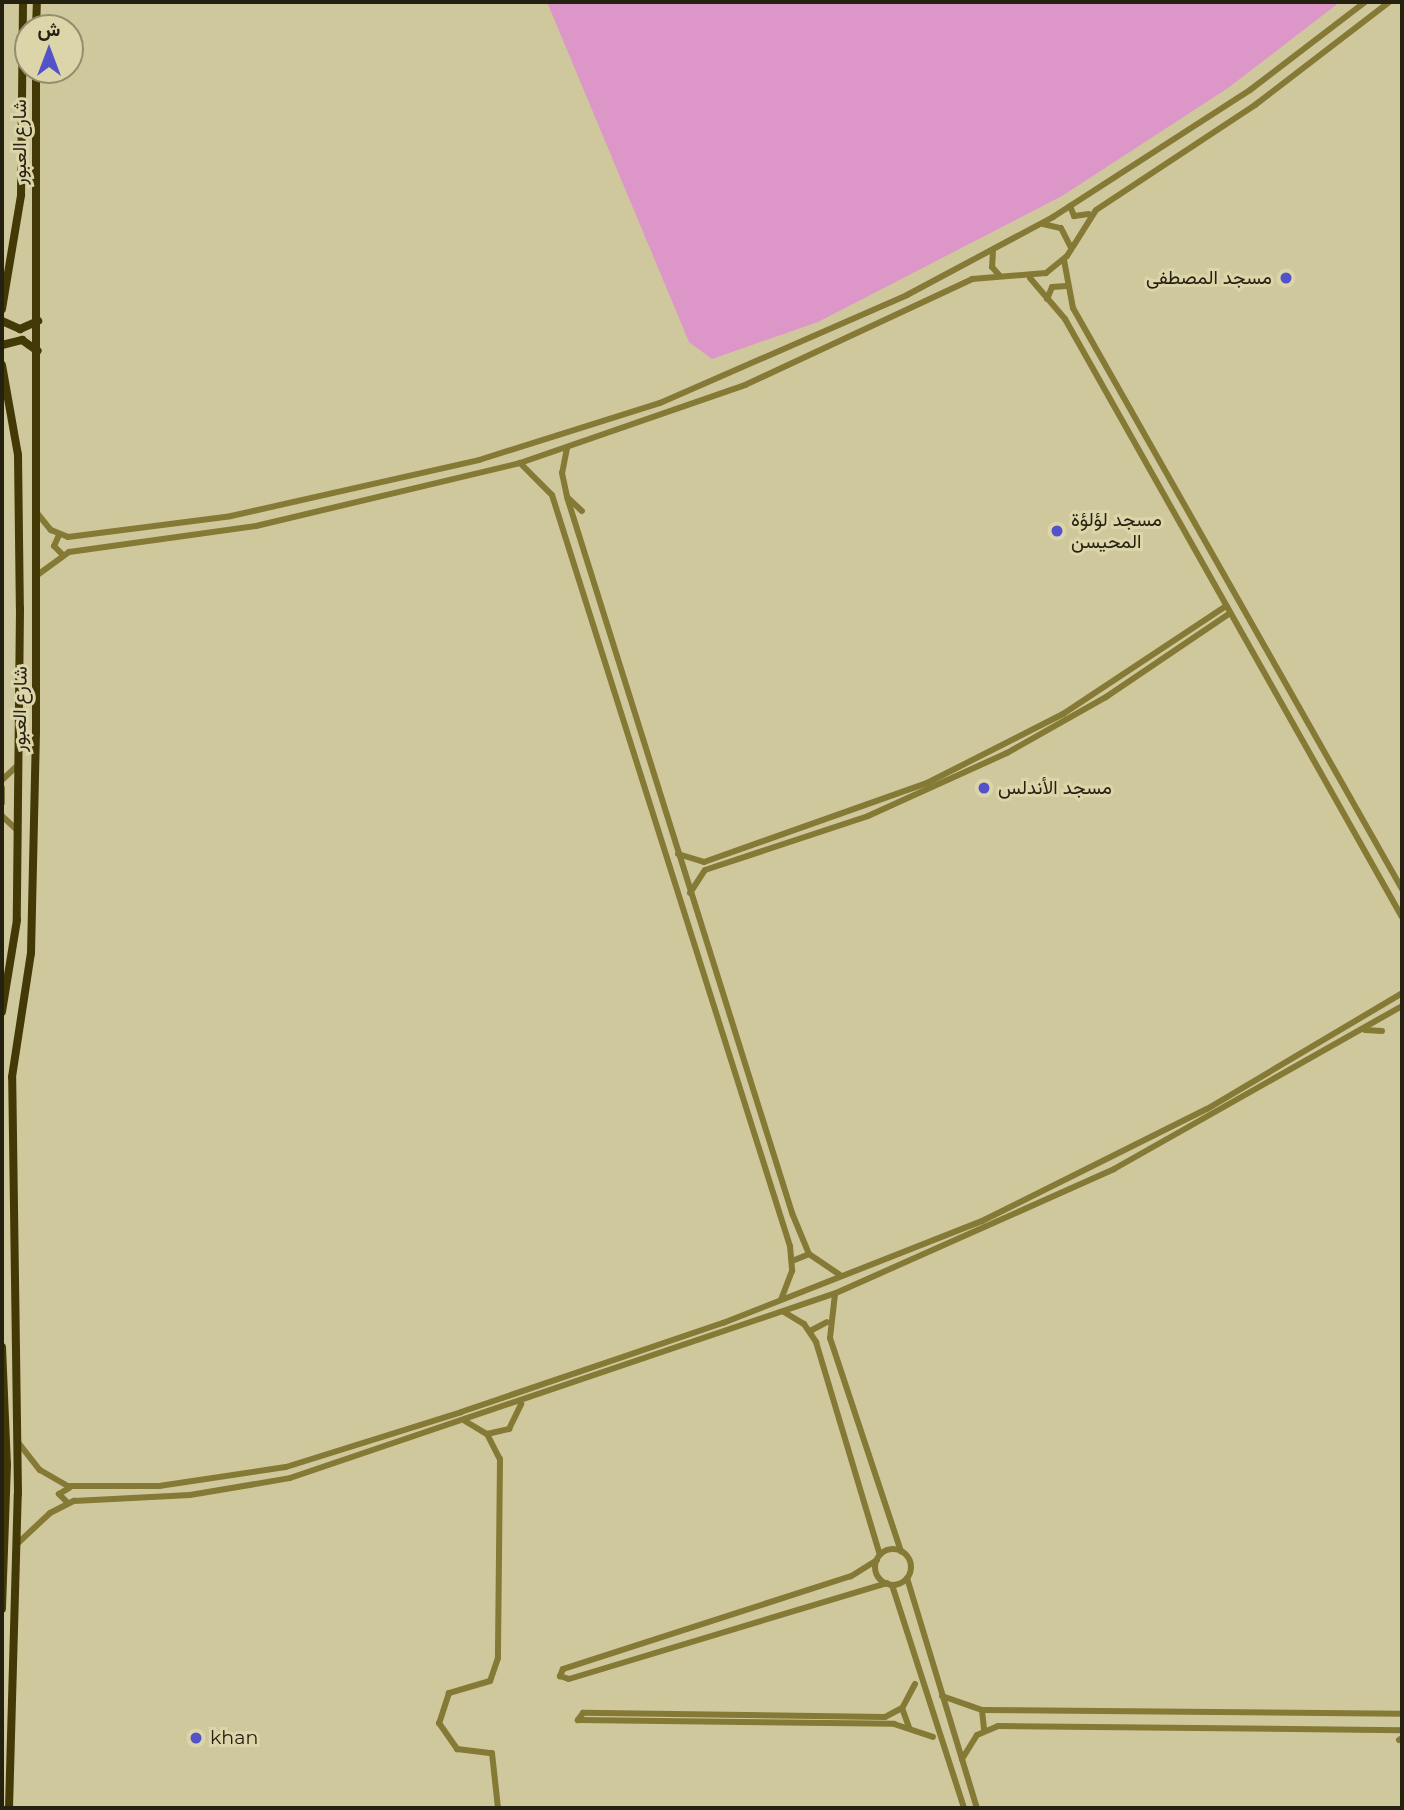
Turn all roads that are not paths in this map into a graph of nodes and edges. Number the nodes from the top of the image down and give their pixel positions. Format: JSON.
{"nodes":[{"id":1,"x":23,"y":2,"type":"edge"},
{"id":2,"x":1365,"y":2,"type":"edge"},
{"id":3,"x":1390,"y":2,"type":"edge"},
{"id":4,"x":36,"y":84,"type":"edge"},
{"id":5,"x":1070,"y":206,"type":"junction"},
{"id":6,"x":1091,"y":214,"type":"junction"},
{"id":7,"x":1040,"y":224,"type":"junction"},
{"id":8,"x":993,"y":250,"type":"junction"},
{"id":9,"x":1071,"y":250,"type":"junction"},
{"id":10,"x":1064,"y":260,"type":"junction"},
{"id":11,"x":968,"y":264,"type":"junction"},
{"id":12,"x":1000,"y":276,"type":"junction"},
{"id":13,"x":977,"y":278,"type":"junction"},
{"id":14,"x":1030,"y":278,"type":"junction"},
{"id":15,"x":1066,"y":286,"type":"junction"},
{"id":16,"x":1047,"y":299,"type":"junction"},
{"id":17,"x":2,"y":309,"type":"edge"},
{"id":18,"x":2,"y":321,"type":"edge"},
{"id":19,"x":38,"y":321,"type":"junction"},
{"id":20,"x":2,"y":345,"type":"edge"},
{"id":21,"x":38,"y":351,"type":"junction"},
{"id":22,"x":2,"y":365,"type":"edge"},
{"id":23,"x":567,"y":448,"type":"junction"},
{"id":24,"x":520,"y":463,"type":"junction"},
{"id":25,"x":442,"y":469,"type":"junction"},
{"id":26,"x":424,"y":474,"type":"junction"},
{"id":27,"x":447,"y":482,"type":"junction"},
{"id":28,"x":564,"y":484,"type":"junction"},
{"id":29,"x":428,"y":487,"type":"junction"},
{"id":30,"x":550,"y":490,"type":"junction"},
{"id":31,"x":567,"y":497,"type":"junction"},
{"id":32,"x":582,"y":511,"type":"dead end"},
{"id":33,"x":37,"y":513,"type":"junction"},
{"id":34,"x":1202,"y":533,"type":"junction"},
{"id":35,"x":59,"y":534,"type":"junction"},
{"id":36,"x":1189,"y":540,"type":"junction"},
{"id":37,"x":62,"y":554,"type":"junction"},
{"id":38,"x":36,"y":576,"type":"junction"},
{"id":39,"x":1251,"y":604,"type":"dead end"},
{"id":40,"x":1244,"y":608,"type":"junction"},
{"id":41,"x":1228,"y":609,"type":"junction"},
{"id":42,"x":1110,"y":690,"type":"junction"},
{"id":43,"x":641,"y":732,"type":"junction"},
{"id":44,"x":630,"y":736,"type":"junction"},
{"id":45,"x":19,"y":764,"type":"junction"},
{"id":46,"x":2,"y":780,"type":"edge"},
{"id":47,"x":2,"y":788,"type":"edge"},
{"id":48,"x":2,"y":803,"type":"edge"},
{"id":49,"x":2,"y":816,"type":"edge"},
{"id":50,"x":843,"y":816,"type":"junction"},
{"id":51,"x":832,"y":820,"type":"junction"},
{"id":52,"x":846,"y":824,"type":"junction"},
{"id":53,"x":837,"y":828,"type":"junction"},
{"id":54,"x":18,"y":831,"type":"junction"},
{"id":55,"x":1382,"y":839,"type":"dead end"},
{"id":56,"x":1375,"y":843,"type":"junction"},
{"id":57,"x":678,"y":853,"type":"junction"},
{"id":58,"x":703,"y":866,"type":"junction"},
{"id":59,"x":1402,"y":889,"type":"edge"},
{"id":60,"x":690,"y":895,"type":"junction"},
{"id":61,"x":1402,"y":917,"type":"edge"},
{"id":62,"x":1402,"y":993,"type":"edge"},
{"id":63,"x":1402,"y":1006,"type":"edge"},
{"id":64,"x":2,"y":1012,"type":"edge"},
{"id":65,"x":1363,"y":1030,"type":"junction"},
{"id":66,"x":1382,"y":1031,"type":"dead end"},
{"id":67,"x":735,"y":1033,"type":"junction"},
{"id":68,"x":724,"y":1036,"type":"junction"},
{"id":69,"x":12,"y":1077,"type":"junction"},
{"id":70,"x":1258,"y":1080,"type":"junction"},
{"id":71,"x":1247,"y":1086,"type":"junction"},
{"id":72,"x":1263,"y":1089,"type":"junction"},
{"id":73,"x":2,"y":1090,"type":"edge"},
{"id":74,"x":1252,"y":1095,"type":"junction"},
{"id":75,"x":1202,"y":1101,"type":"dead end"},
{"id":76,"x":1207,"y":1109,"type":"junction"},
{"id":77,"x":2,"y":1112,"type":"edge"},
{"id":78,"x":12,"y":1125,"type":"junction"},
{"id":79,"x":809,"y":1254,"type":"junction"},
{"id":80,"x":792,"y":1261,"type":"junction"},
{"id":81,"x":840,"y":1275,"type":"junction"},
{"id":82,"x":815,"y":1285,"type":"junction"},
{"id":83,"x":802,"y":1290,"type":"junction"},
{"id":84,"x":836,"y":1293,"type":"junction"},
{"id":85,"x":781,"y":1299,"type":"junction"},
{"id":86,"x":820,"y":1299,"type":"junction"},
{"id":87,"x":807,"y":1304,"type":"junction"},
{"id":88,"x":784,"y":1312,"type":"junction"},
{"id":89,"x":827,"y":1322,"type":"junction"},
{"id":90,"x":810,"y":1331,"type":"junction"},
{"id":91,"x":2,"y":1347,"type":"edge"},
{"id":92,"x":522,"y":1402,"type":"junction"},
{"id":93,"x":465,"y":1421,"type":"junction"},
{"id":94,"x":487,"y":1434,"type":"junction"},
{"id":95,"x":17,"y":1441,"type":"junction"},
{"id":96,"x":74,"y":1487,"type":"junction"},
{"id":97,"x":68,"y":1503,"type":"junction"},
{"id":98,"x":4,"y":1545,"type":"edge"},
{"id":99,"x":16,"y":1546,"type":"junction"},
{"id":100,"x":901,"y":1551,"type":"junction"},
{"id":101,"x":878,"y":1557,"type":"junction"},
{"id":102,"x":851,"y":1576,"type":"junction"},
{"id":103,"x":907,"y":1578,"type":"junction"},
{"id":104,"x":889,"y":1584,"type":"junction"},
{"id":105,"x":856,"y":1593,"type":"junction"},
{"id":106,"x":2,"y":1609,"type":"edge"},
{"id":107,"x":915,"y":1685,"type":"dead end"},
{"id":108,"x":942,"y":1696,"type":"junction"},
{"id":109,"x":902,"y":1708,"type":"junction"},
{"id":110,"x":982,"y":1710,"type":"junction"},
{"id":111,"x":1402,"y":1714,"type":"edge"},
{"id":112,"x":909,"y":1727,"type":"junction"},
{"id":113,"x":984,"y":1730,"type":"junction"},
{"id":114,"x":1402,"y":1730,"type":"edge"},
{"id":115,"x":933,"y":1737,"type":"dead end"},
{"id":116,"x":962,"y":1759,"type":"junction"},
{"id":117,"x":9,"y":1808,"type":"edge"},
{"id":118,"x":498,"y":1808,"type":"edge"},
{"id":119,"x":964,"y":1808,"type":"edge"},
{"id":120,"x":977,"y":1808,"type":"edge"}],
"edges":[{"from":1,"to":17,"type":"main road","name":"شارع العبور"},
{"from":2,"to":5,"type":"street"},
{"from":3,"to":6,"type":"street"},
{"from":4,"to":19,"type":"main road","name":"شارع العبور"},
{"from":5,"to":6,"type":"street"},
{"from":5,"to":7,"type":"street"},
{"from":6,"to":9,"type":"street"},
{"from":7,"to":8,"type":"street"},
{"from":7,"to":9,"type":"street"},
{"from":8,"to":11,"type":"street"},
{"from":8,"to":12,"type":"street"},
{"from":9,"to":10,"type":"street"},
{"from":10,"to":14,"type":"street"},
{"from":10,"to":15,"type":"street"},
{"from":11,"to":13,"type":"street"},
{"from":11,"to":25,"type":"street"},
{"from":12,"to":13,"type":"street"},
{"from":12,"to":14,"type":"street"},
{"from":13,"to":23,"type":"street"},
{"from":14,"to":16,"type":"street"},
{"from":15,"to":16,"type":"street"},
{"from":15,"to":34,"type":"street"},
{"from":16,"to":36,"type":"street"},
{"from":18,"to":19,"type":"main road"},
{"from":19,"to":21,"type":"main road","name":"شارع العبور"},
{"from":20,"to":21,"type":"main road"},
{"from":21,"to":33,"type":"main road","name":"شارع العبور"},
{"from":22,"to":45,"type":"main road","name":"شارع العبور"},
{"from":23,"to":24,"type":"street"},
{"from":23,"to":28,"type":"street"},
{"from":24,"to":27,"type":"street"},
{"from":24,"to":30,"type":"street"},
{"from":25,"to":26,"type":"street"},
{"from":25,"to":27,"type":"street"},
{"from":26,"to":29,"type":"street"},
{"from":26,"to":35,"type":"street"},
{"from":27,"to":29,"type":"street"},
{"from":28,"to":30,"type":"street"},
{"from":28,"to":31,"type":"street"},
{"from":29,"to":37,"type":"street"},
{"from":30,"to":44,"type":"street"},
{"from":31,"to":32,"type":"street"},
{"from":31,"to":43,"type":"street"},
{"from":33,"to":35,"type":"street"},
{"from":33,"to":38,"type":"main road","name":"شارع العبور"},
{"from":34,"to":36,"type":"street"},
{"from":34,"to":40,"type":"street"},
{"from":35,"to":37,"type":"street"},
{"from":36,"to":41,"type":"street"},
{"from":37,"to":38,"type":"street"},
{"from":38,"to":69,"type":"main road","name":"شارع العبور"},
{"from":39,"to":40,"type":"street"},
{"from":40,"to":56,"type":"street"},
{"from":41,"to":42,"type":"street"},
{"from":41,"to":61,"type":"street"},
{"from":42,"to":50,"type":"street"},
{"from":42,"to":52,"type":"street"},
{"from":43,"to":44,"type":"street"},
{"from":43,"to":57,"type":"street"},
{"from":44,"to":68,"type":"street"},
{"from":45,"to":46,"type":"street"},
{"from":45,"to":54,"type":"main road","name":"شارع العبور"},
{"from":47,"to":48,"type":"street"},
{"from":49,"to":54,"type":"street"},
{"from":50,"to":51,"type":"street"},
{"from":50,"to":52,"type":"street"},
{"from":51,"to":53,"type":"street"},
{"from":51,"to":58,"type":"street"},
{"from":52,"to":53,"type":"street"},
{"from":53,"to":58,"type":"street"},
{"from":54,"to":64,"type":"main road","name":"شارع العبور"},
{"from":55,"to":56,"type":"street"},
{"from":56,"to":59,"type":"street"},
{"from":57,"to":58,"type":"street"},
{"from":57,"to":60,"type":"street"},
{"from":58,"to":60,"type":"street"},
{"from":60,"to":67,"type":"street"},
{"from":62,"to":70,"type":"street"},
{"from":63,"to":65,"type":"street"},
{"from":65,"to":66,"type":"street"},
{"from":65,"to":72,"type":"street"},
{"from":67,"to":68,"type":"street"},
{"from":67,"to":79,"type":"street"},
{"from":68,"to":80,"type":"street"},
{"from":69,"to":73,"type":"main road"},
{"from":69,"to":78,"type":"main road","name":"شارع العبور"},
{"from":70,"to":71,"type":"street"},
{"from":70,"to":72,"type":"street"},
{"from":71,"to":74,"type":"street"},
{"from":71,"to":76,"type":"street"},
{"from":72,"to":74,"type":"street"},
{"from":74,"to":84,"type":"street"},
{"from":75,"to":76,"type":"street"},
{"from":76,"to":81,"type":"street"},
{"from":77,"to":78,"type":"main road"},
{"from":78,"to":95,"type":"main road","name":"شارع العبور"},
{"from":79,"to":80,"type":"street"},
{"from":79,"to":81,"type":"street"},
{"from":80,"to":85,"type":"street"},
{"from":81,"to":82,"type":"street"},
{"from":82,"to":83,"type":"street"},
{"from":82,"to":86,"type":"street"},
{"from":83,"to":85,"type":"street"},
{"from":83,"to":87,"type":"street"},
{"from":84,"to":86,"type":"street"},
{"from":84,"to":89,"type":"street"},
{"from":85,"to":96,"type":"street"},
{"from":86,"to":87,"type":"street"},
{"from":87,"to":88,"type":"street"},
{"from":88,"to":90,"type":"street"},
{"from":88,"to":92,"type":"street"},
{"from":89,"to":90,"type":"street"},
{"from":89,"to":100,"type":"street"},
{"from":90,"to":101,"type":"street"},
{"from":91,"to":98,"type":"main road"},
{"from":92,"to":93,"type":"street"},
{"from":92,"to":94,"type":"street"},
{"from":93,"to":94,"type":"street"},
{"from":93,"to":97,"type":"street"},
{"from":94,"to":118,"type":"street"},
{"from":95,"to":96,"type":"street"},
{"from":95,"to":99,"type":"main road","name":"شارع العبور"},
{"from":96,"to":97,"type":"street"},
{"from":97,"to":99,"type":"street"},
{"from":98,"to":106,"type":"main road"},
{"from":99,"to":117,"type":"main road","name":"شارع العبور"},
{"from":100,"to":101,"type":"street"},
{"from":100,"to":103,"type":"street"},
{"from":101,"to":102,"type":"street"},
{"from":101,"to":104,"type":"street"},
{"from":102,"to":105,"type":"street"},
{"from":102,"to":105,"type":"street"},
{"from":103,"to":104,"type":"street"},
{"from":103,"to":108,"type":"street"},
{"from":104,"to":105,"type":"street"},
{"from":104,"to":119,"type":"street"},
{"from":107,"to":109,"type":"street"},
{"from":108,"to":110,"type":"street"},
{"from":108,"to":116,"type":"street"},
{"from":109,"to":112,"type":"street"},
{"from":109,"to":112,"type":"street"},
{"from":110,"to":111,"type":"street"},
{"from":110,"to":113,"type":"street"},
{"from":112,"to":115,"type":"street"},
{"from":113,"to":114,"type":"street"},
{"from":113,"to":116,"type":"street"},
{"from":116,"to":120,"type":"street"}]}
